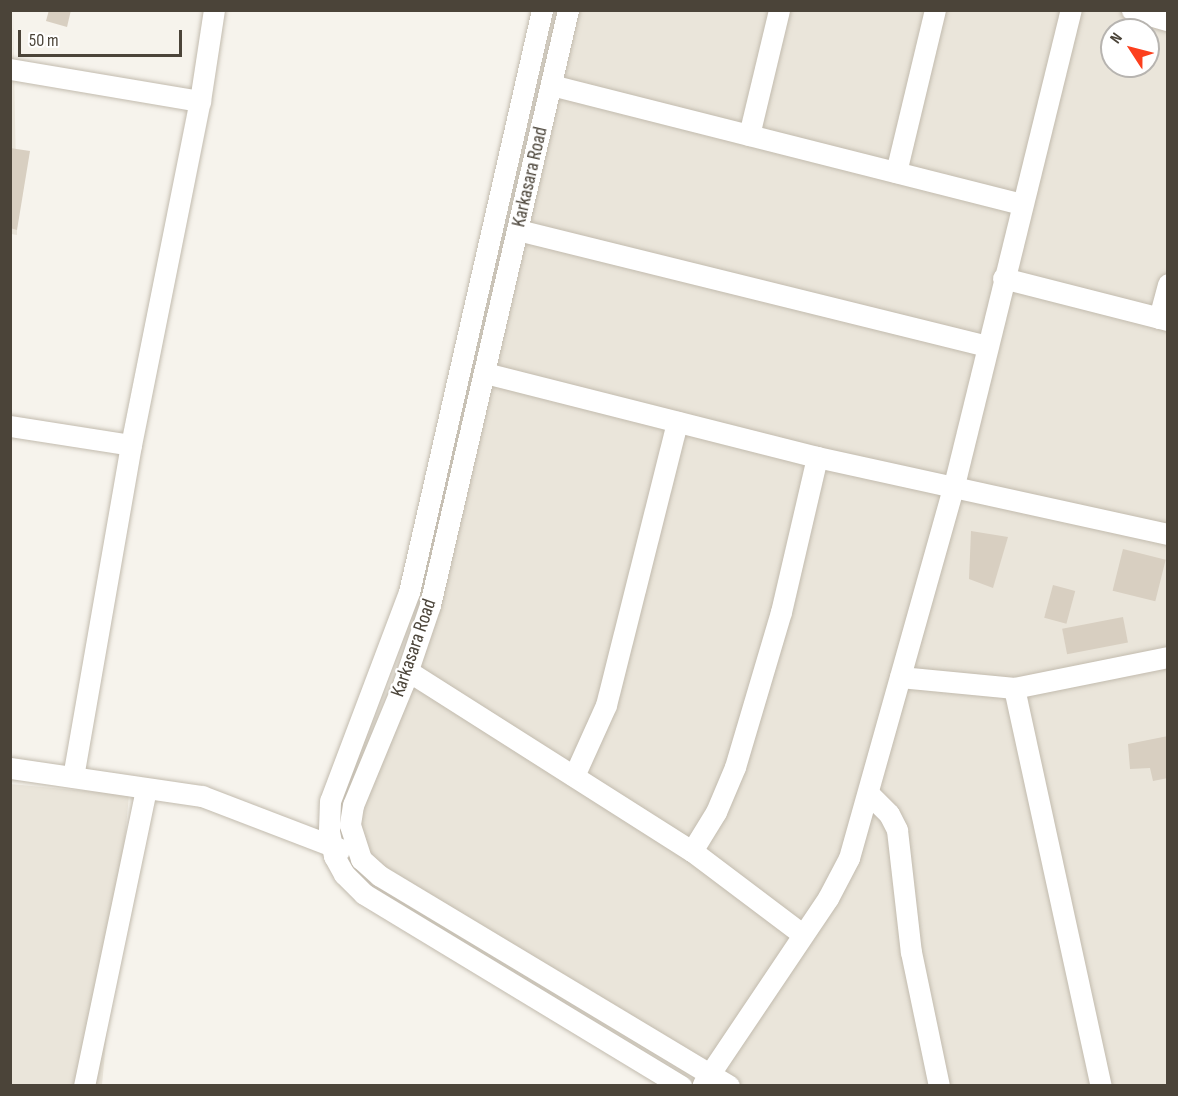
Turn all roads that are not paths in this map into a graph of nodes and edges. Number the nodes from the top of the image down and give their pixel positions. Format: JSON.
{"nodes":[{"id":1,"x":214,"y":10,"type":"edge"},
{"id":2,"x":542,"y":10,"type":"edge"},
{"id":3,"x":568,"y":10,"type":"edge"},
{"id":4,"x":779,"y":10,"type":"edge"},
{"id":5,"x":935,"y":10,"type":"edge"},
{"id":6,"x":1071,"y":10,"type":"edge"},
{"id":7,"x":1132,"y":10,"type":"edge"},
{"id":8,"x":1167,"y":20,"type":"edge"},
{"id":9,"x":10,"y":69,"type":"edge"},
{"id":10,"x":551,"y":85,"type":"junction"},
{"id":11,"x":200,"y":101,"type":"junction"},
{"id":12,"x":749,"y":135,"type":"junction"},
{"id":13,"x":896,"y":172,"type":"junction"},
{"id":14,"x":1022,"y":204,"type":"junction"},
{"id":15,"x":518,"y":230,"type":"junction"},
{"id":16,"x":1003,"y":278,"type":"junction"},
{"id":17,"x":1167,"y":284,"type":"edge"},
{"id":18,"x":1163,"y":319,"type":"edge"},
{"id":19,"x":986,"y":346,"type":"junction"},
{"id":20,"x":485,"y":373,"type":"junction"},
{"id":21,"x":677,"y":422,"type":"junction"},
{"id":22,"x":10,"y":426,"type":"edge"},
{"id":23,"x":131,"y":445,"type":"junction"},
{"id":24,"x":816,"y":457,"type":"junction"},
{"id":25,"x":954,"y":485,"type":"junction"},
{"id":26,"x":1167,"y":534,"type":"edge"},
{"id":27,"x":1167,"y":657,"type":"edge"},
{"id":28,"x":408,"y":671,"type":"junction"},
{"id":29,"x":900,"y":677,"type":"junction"},
{"id":30,"x":1014,"y":688,"type":"junction"},
{"id":31,"x":10,"y":768,"type":"edge"},
{"id":32,"x":574,"y":776,"type":"junction"},
{"id":33,"x":73,"y":777,"type":"junction"},
{"id":34,"x":146,"y":789,"type":"junction"},
{"id":35,"x":869,"y":794,"type":"junction"},
{"id":36,"x":332,"y":846,"type":"junction"},
{"id":37,"x":692,"y":851,"type":"junction"},
{"id":38,"x":360,"y":856,"type":"junction"},
{"id":39,"x":802,"y":934,"type":"junction"},
{"id":40,"x":705,"y":1080,"type":"edge"},
{"id":41,"x":84,"y":1086,"type":"edge"},
{"id":42,"x":681,"y":1086,"type":"edge"},
{"id":43,"x":729,"y":1086,"type":"edge"},
{"id":44,"x":939,"y":1086,"type":"edge"},
{"id":45,"x":1101,"y":1086,"type":"edge"}],
"edges":[{"from":1,"to":11,"type":"street"},
{"from":2,"to":36,"type":"street","name":"Karkasara Road"},
{"from":3,"to":10,"type":"street","name":"Karkasara Road"},
{"from":4,"to":12,"type":"street"},
{"from":5,"to":13,"type":"street"},
{"from":6,"to":14,"type":"street"},
{"from":7,"to":8,"type":"street"},
{"from":9,"to":11,"type":"street"},
{"from":10,"to":12,"type":"street"},
{"from":10,"to":15,"type":"street","name":"Karkasara Road"},
{"from":11,"to":23,"type":"street"},
{"from":12,"to":13,"type":"street"},
{"from":13,"to":14,"type":"street"},
{"from":14,"to":16,"type":"street"},
{"from":15,"to":19,"type":"street"},
{"from":15,"to":20,"type":"street","name":"Karkasara Road"},
{"from":16,"to":18,"type":"street"},
{"from":16,"to":19,"type":"street"},
{"from":17,"to":18,"type":"street"},
{"from":19,"to":25,"type":"street"},
{"from":20,"to":21,"type":"street"},
{"from":20,"to":28,"type":"street","name":"Karkasara Road"},
{"from":21,"to":24,"type":"street"},
{"from":21,"to":32,"type":"street"},
{"from":22,"to":23,"type":"street"},
{"from":23,"to":33,"type":"street"},
{"from":24,"to":25,"type":"street"},
{"from":24,"to":37,"type":"street"},
{"from":25,"to":26,"type":"street"},
{"from":25,"to":29,"type":"street"},
{"from":27,"to":30,"type":"street"},
{"from":28,"to":32,"type":"street"},
{"from":28,"to":38,"type":"street","name":"Karkasara Road"},
{"from":29,"to":30,"type":"street"},
{"from":29,"to":35,"type":"street"},
{"from":30,"to":45,"type":"street"},
{"from":31,"to":33,"type":"street"},
{"from":32,"to":37,"type":"street"},
{"from":33,"to":34,"type":"street"},
{"from":34,"to":36,"type":"street"},
{"from":34,"to":41,"type":"street"},
{"from":35,"to":39,"type":"street"},
{"from":35,"to":44,"type":"street"},
{"from":36,"to":38,"type":"street"},
{"from":36,"to":42,"type":"street","name":"Karkasara Road"},
{"from":37,"to":39,"type":"street"},
{"from":38,"to":40,"type":"street","name":"Karkasara Road"},
{"from":39,"to":40,"type":"street"},
{"from":40,"to":43,"type":"street","name":"Karkasara Road"}]}
